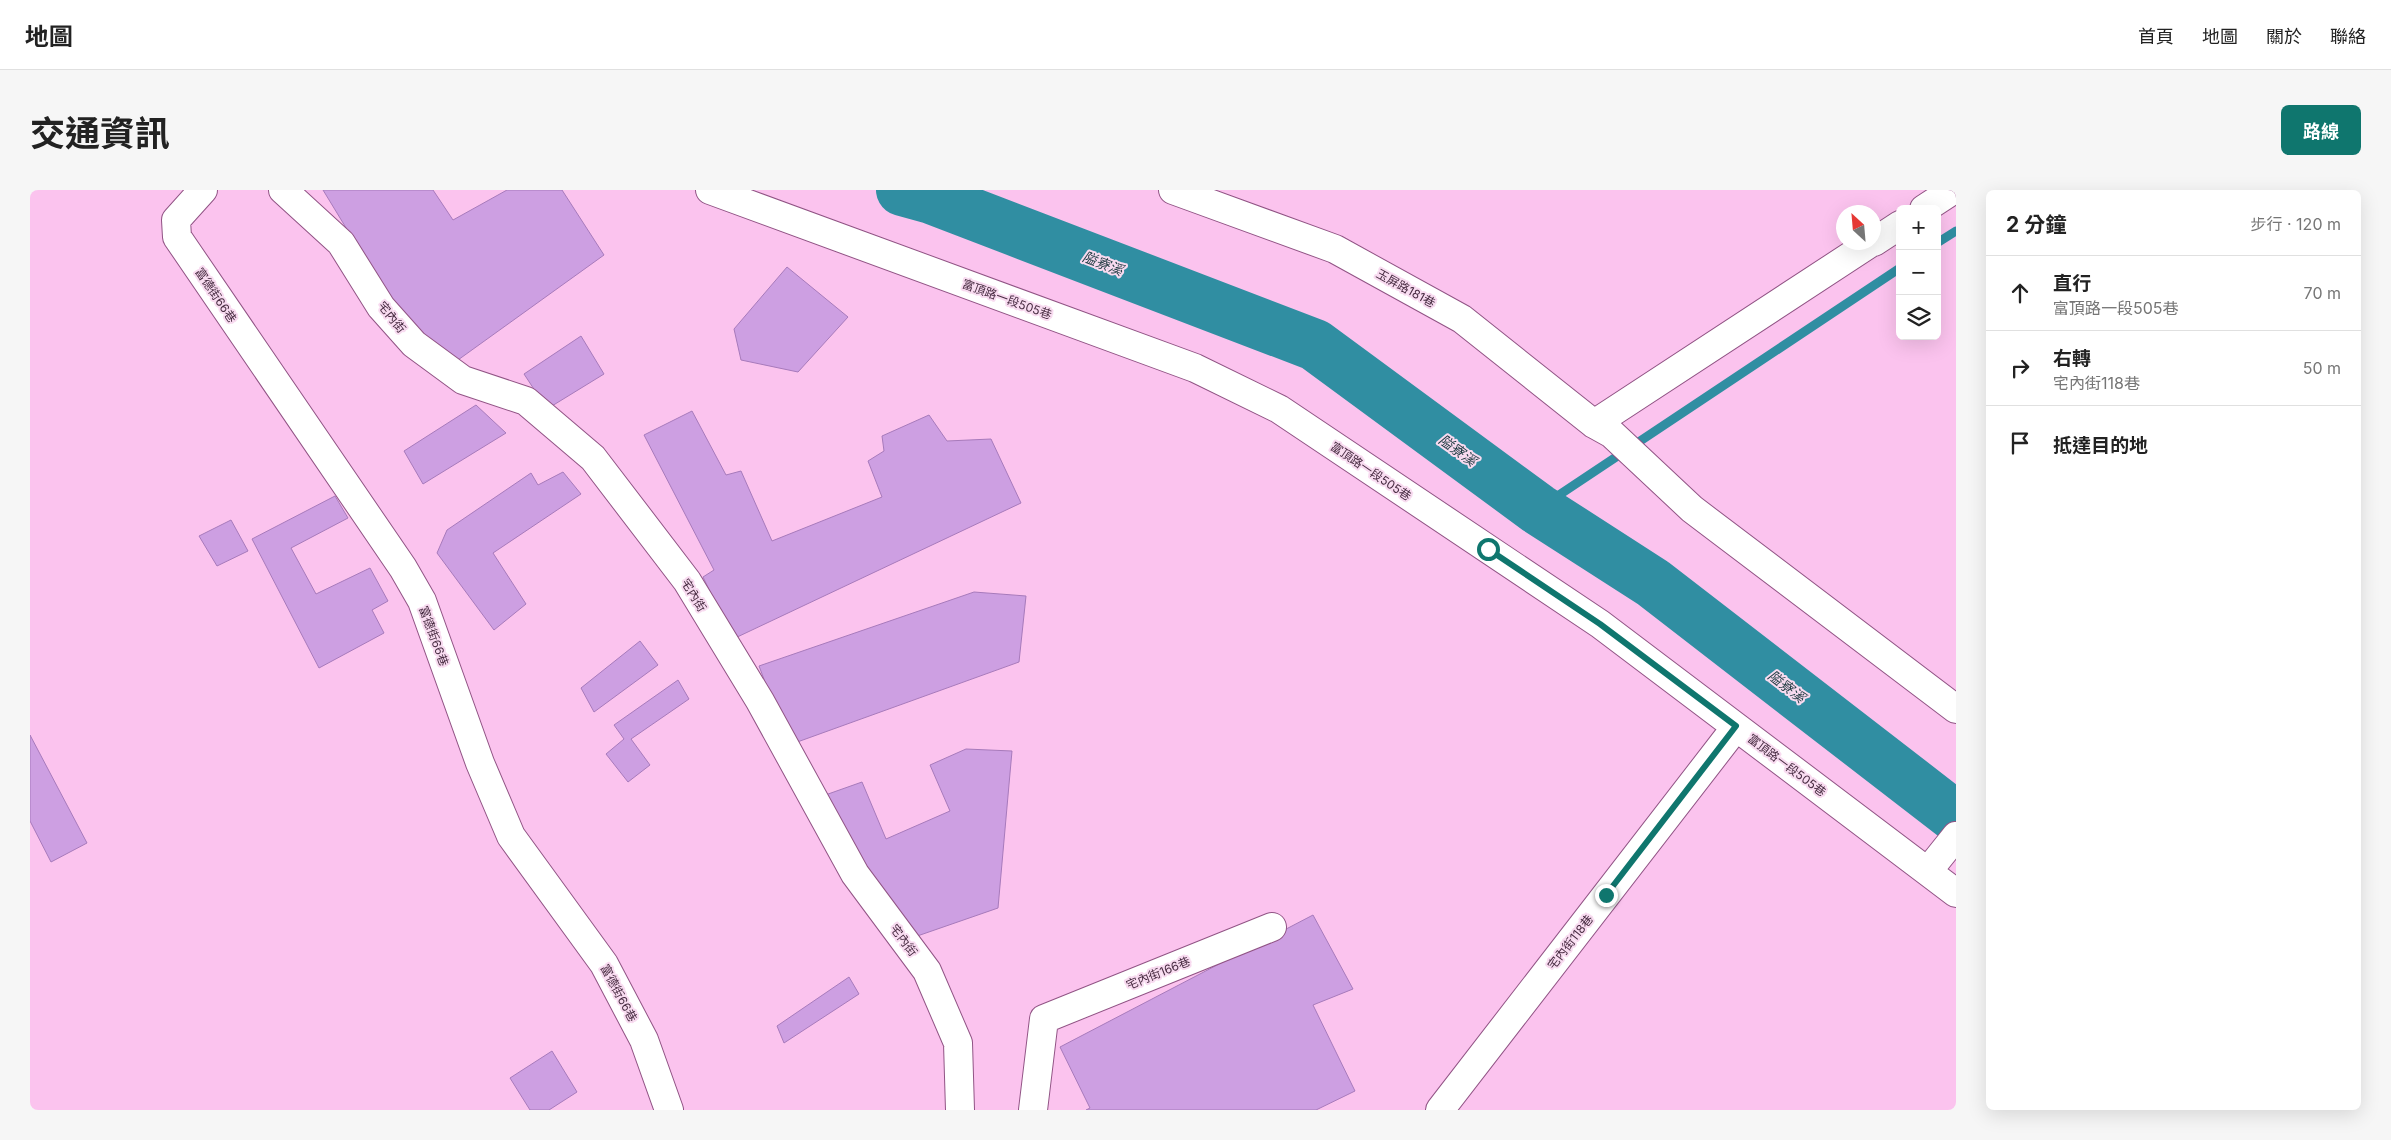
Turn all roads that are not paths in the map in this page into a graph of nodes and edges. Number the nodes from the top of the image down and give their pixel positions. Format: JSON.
{"nodes":[{"id":1,"x":203,"y":190,"type":"edge"},
{"id":2,"x":283,"y":190,"type":"edge"},
{"id":3,"x":710,"y":190,"type":"edge"},
{"id":4,"x":1173,"y":190,"type":"edge"},
{"id":5,"x":1953,"y":190,"type":"edge"},
{"id":6,"x":1930,"y":205,"type":"edge"},
{"id":7,"x":1896,"y":228,"type":"edge"},
{"id":8,"x":1881,"y":237,"type":"edge"},
{"id":9,"x":1861,"y":250,"type":"edge"},
{"id":10,"x":1603,"y":429,"type":"junction"},
{"id":11,"x":1956,"y":709,"type":"edge"},
{"id":12,"x":1736,"y":726,"type":"junction"},
{"id":13,"x":1941,"y":854,"type":"edge"},
{"id":14,"x":1956,"y":892,"type":"edge"},
{"id":15,"x":1272,"y":927,"type":"dead end"},
{"id":16,"x":669,"y":1110,"type":"edge"},
{"id":17,"x":960,"y":1110,"type":"edge"},
{"id":18,"x":1033,"y":1110,"type":"edge"},
{"id":19,"x":1440,"y":1110,"type":"edge"}],
"edges":[{"from":1,"to":16,"type":"street","name":"富德街66巷"},
{"from":2,"to":17,"type":"street","name":"宅內街"},
{"from":3,"to":12,"type":"street","name":"富頂路一段505巷"},
{"from":4,"to":10,"type":"street","name":"玉屏路181巷"},
{"from":5,"to":6,"type":"street"},
{"from":7,"to":8,"type":"street"},
{"from":9,"to":10,"type":"street"},
{"from":10,"to":11,"type":"street","name":"玉屏路181巷"},
{"from":12,"to":13,"type":"street","name":"富頂路一段505巷"},
{"from":12,"to":19,"type":"street","name":"宅內街118巷"},
{"from":13,"to":14,"type":"street","name":"富頂路一段505巷"},
{"from":15,"to":18,"type":"street","name":"宅內街166巷"}]}
